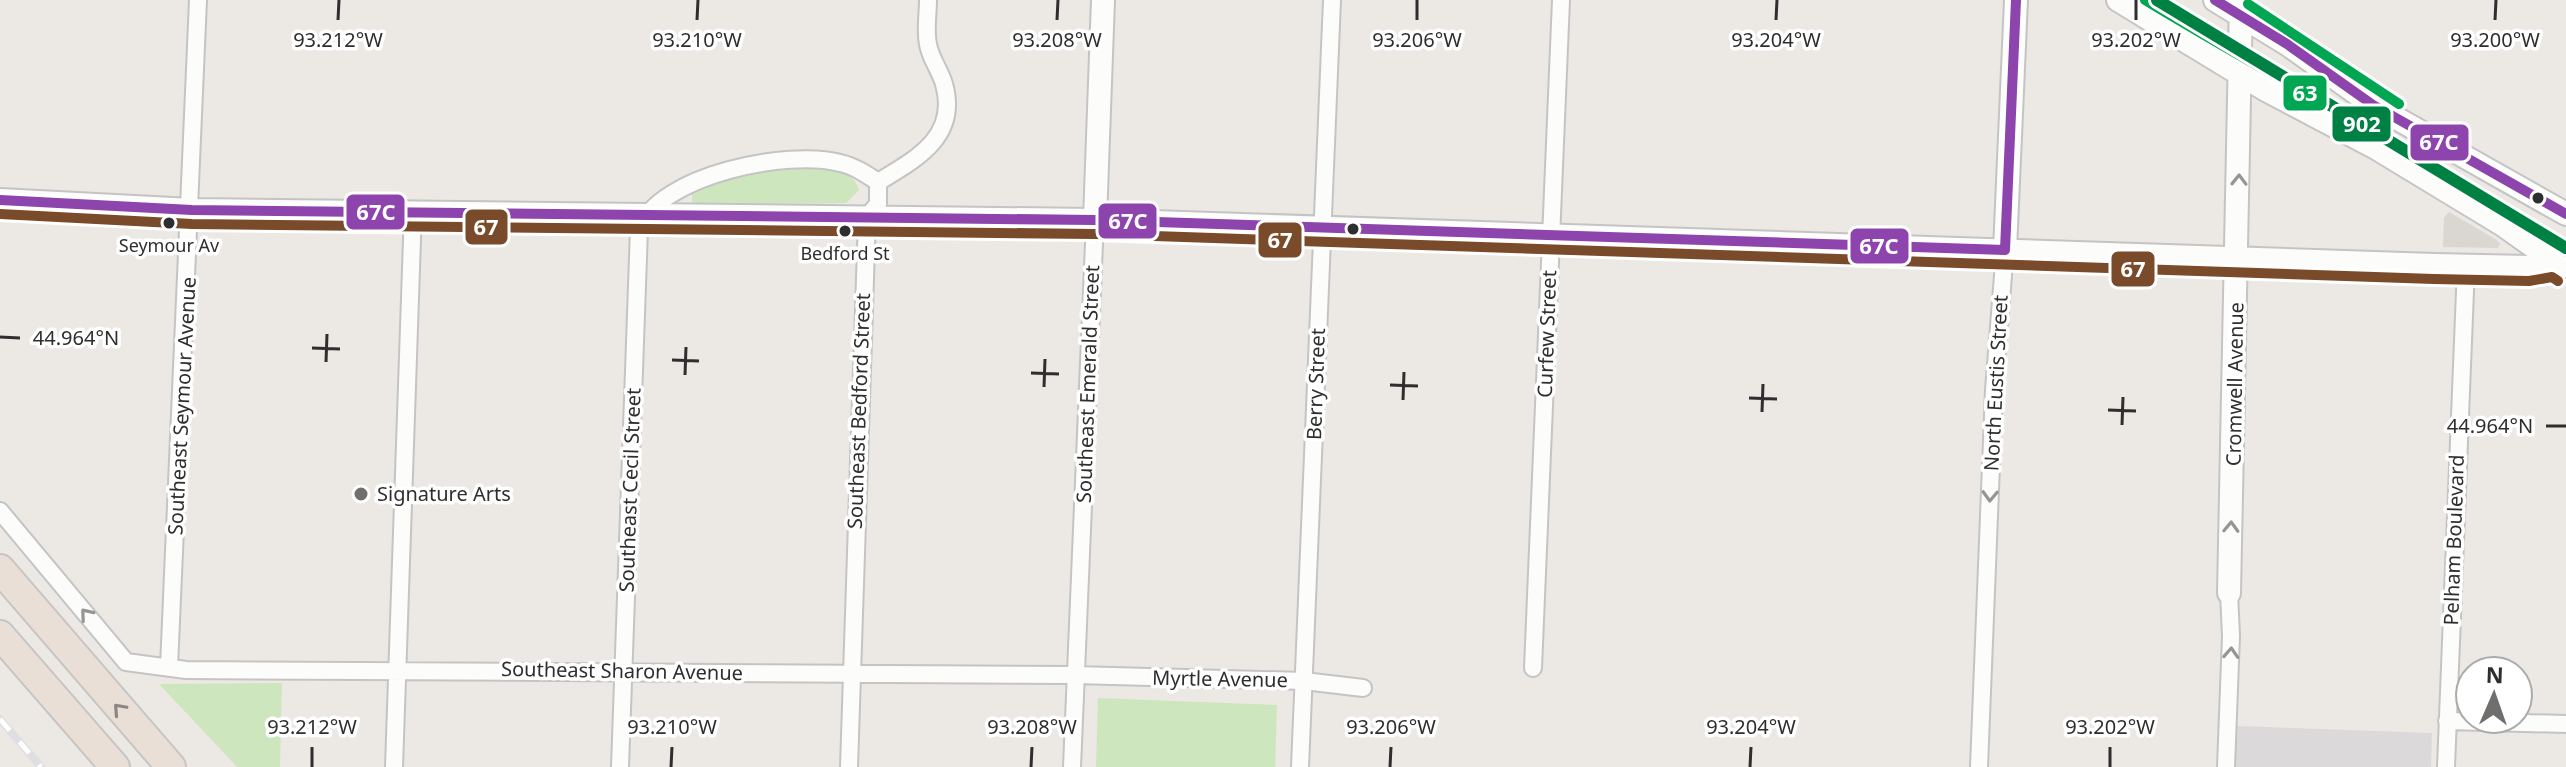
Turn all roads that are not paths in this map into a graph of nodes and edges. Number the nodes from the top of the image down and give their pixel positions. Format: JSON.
{"nodes":[{"id":1,"x":198,"y":0,"type":"edge"},
{"id":2,"x":928,"y":0,"type":"edge"},
{"id":3,"x":1103,"y":0,"type":"edge"},
{"id":4,"x":1332,"y":0,"type":"edge"},
{"id":5,"x":1561,"y":0,"type":"edge"},
{"id":6,"x":2016,"y":0,"type":"edge"},
{"id":7,"x":2118,"y":0,"type":"edge"},
{"id":8,"x":2215,"y":0,"type":"edge"},
{"id":9,"x":2240,"y":8,"type":"edge"},
{"id":10,"x":2239,"y":73,"type":"junction"},
{"id":11,"x":878,"y":182,"type":"junction"},
{"id":12,"x":0,"y":200,"type":"edge"},
{"id":13,"x":192,"y":210,"type":"junction"},
{"id":14,"x":413,"y":210,"type":"junction"},
{"id":15,"x":645,"y":214,"type":"junction"},
{"id":16,"x":2566,"y":214,"type":"edge"},
{"id":17,"x":867,"y":217,"type":"junction"},
{"id":18,"x":1095,"y":220,"type":"junction"},
{"id":19,"x":1323,"y":227,"type":"junction"},
{"id":20,"x":1551,"y":236,"type":"junction"},
{"id":21,"x":2005,"y":250,"type":"junction"},
{"id":22,"x":2238,"y":258,"type":"junction"},
{"id":23,"x":2562,"y":263,"type":"edge"},
{"id":24,"x":2466,"y":266,"type":"junction"},
{"id":25,"x":0,"y":511,"type":"edge"},
{"id":26,"x":0,"y":569,"type":"edge"},
{"id":27,"x":2229,"y":593,"type":"joint"},
{"id":28,"x":0,"y":635,"type":"edge"},
{"id":29,"x":169,"y":667,"type":"junction"},
{"id":30,"x":1533,"y":668,"type":"dead end"},
{"id":31,"x":398,"y":669,"type":"junction"},
{"id":32,"x":623,"y":671,"type":"junction"},
{"id":33,"x":850,"y":673,"type":"junction"},
{"id":34,"x":1075,"y":675,"type":"junction"},
{"id":35,"x":1304,"y":681,"type":"junction"},
{"id":36,"x":1363,"y":688,"type":"dead end"},
{"id":37,"x":2447,"y":721,"type":"junction"},
{"id":38,"x":2566,"y":724,"type":"edge"},
{"id":39,"x":115,"y":767,"type":"edge"},
{"id":40,"x":171,"y":767,"type":"edge"},
{"id":41,"x":394,"y":767,"type":"edge"},
{"id":42,"x":620,"y":767,"type":"edge"},
{"id":43,"x":849,"y":767,"type":"edge"},
{"id":44,"x":1072,"y":767,"type":"edge"},
{"id":45,"x":1300,"y":767,"type":"edge"},
{"id":46,"x":1979,"y":767,"type":"edge"},
{"id":47,"x":2226,"y":767,"type":"edge"},
{"id":48,"x":2446,"y":767,"type":"edge"}],
"edges":[{"from":1,"to":13,"type":"street","name":"Southeast Seymour Avenue"},
{"from":2,"to":11,"type":"street"},
{"from":3,"to":18,"type":"street","name":"Southeast Emerald Street"},
{"from":4,"to":19,"type":"street","name":"Berry Street"},
{"from":5,"to":20,"type":"street","name":"Curfew Street"},
{"from":6,"to":21,"type":"street","name":"North Eustis Street"},
{"from":7,"to":10,"type":"street"},
{"from":8,"to":9,"type":"street"},
{"from":9,"to":10,"type":"street","name":"Cromwell Avenue"},
{"from":9,"to":16,"type":"street"},
{"from":22,"to":10,"type":"street","name":"Cromwell Avenue","one_way":true},
{"from":10,"to":23,"type":"street"},
{"from":11,"to":15,"type":"street"},
{"from":11,"to":17,"type":"street","name":"Southeast Bedford Street"},
{"from":12,"to":13,"type":"street"},
{"from":13,"to":14,"type":"street"},
{"from":13,"to":29,"type":"street","name":"Southeast Seymour Avenue"},
{"from":14,"to":15,"type":"street"},
{"from":14,"to":31,"type":"street"},
{"from":15,"to":17,"type":"street"},
{"from":15,"to":32,"type":"street","name":"Southeast Cecil Street"},
{"from":17,"to":18,"type":"street"},
{"from":17,"to":33,"type":"street","name":"Southeast Bedford Street"},
{"from":18,"to":19,"type":"street"},
{"from":18,"to":34,"type":"street","name":"Southeast Emerald Street"},
{"from":19,"to":20,"type":"street"},
{"from":19,"to":35,"type":"street","name":"Berry Street"},
{"from":20,"to":21,"type":"street"},
{"from":20,"to":30,"type":"street","name":"Curfew Street"},
{"from":21,"to":22,"type":"street"},
{"from":21,"to":46,"type":"street","name":"North Eustis Street","one_way":true},
{"from":22,"to":24,"type":"street"},
{"from":27,"to":22,"type":"street","name":"Cromwell Avenue","one_way":true},
{"from":23,"to":24,"type":"street"},
{"from":24,"to":37,"type":"street","name":"Pelham Boulevard"},
{"from":29,"to":25,"type":"street","name":"Southeast Sharon Avenue","one_way":true},
{"from":40,"to":26,"type":"highway","one_way":true},
{"from":47,"to":27,"type":"street","name":"Cromwell Avenue","one_way":true},
{"from":28,"to":39,"type":"highway"},
{"from":29,"to":31,"type":"street","name":"Southeast Sharon Avenue"},
{"from":31,"to":32,"type":"street","name":"Southeast Sharon Avenue"},
{"from":31,"to":41,"type":"street"},
{"from":32,"to":33,"type":"street","name":"Southeast Sharon Avenue"},
{"from":32,"to":42,"type":"street","name":"Southeast Cecil Street"},
{"from":33,"to":34,"type":"street","name":"Southeast Sharon Avenue"},
{"from":33,"to":43,"type":"street","name":"Southeast Bedford Street"},
{"from":34,"to":35,"type":"street","name":"Myrtle Avenue"},
{"from":34,"to":44,"type":"street","name":"Southeast Emerald Street"},
{"from":35,"to":36,"type":"street","name":"Myrtle Avenue"},
{"from":35,"to":45,"type":"street","name":"Berry Street"},
{"from":37,"to":38,"type":"street"},
{"from":37,"to":48,"type":"street","name":"Pelham Boulevard"}]}
